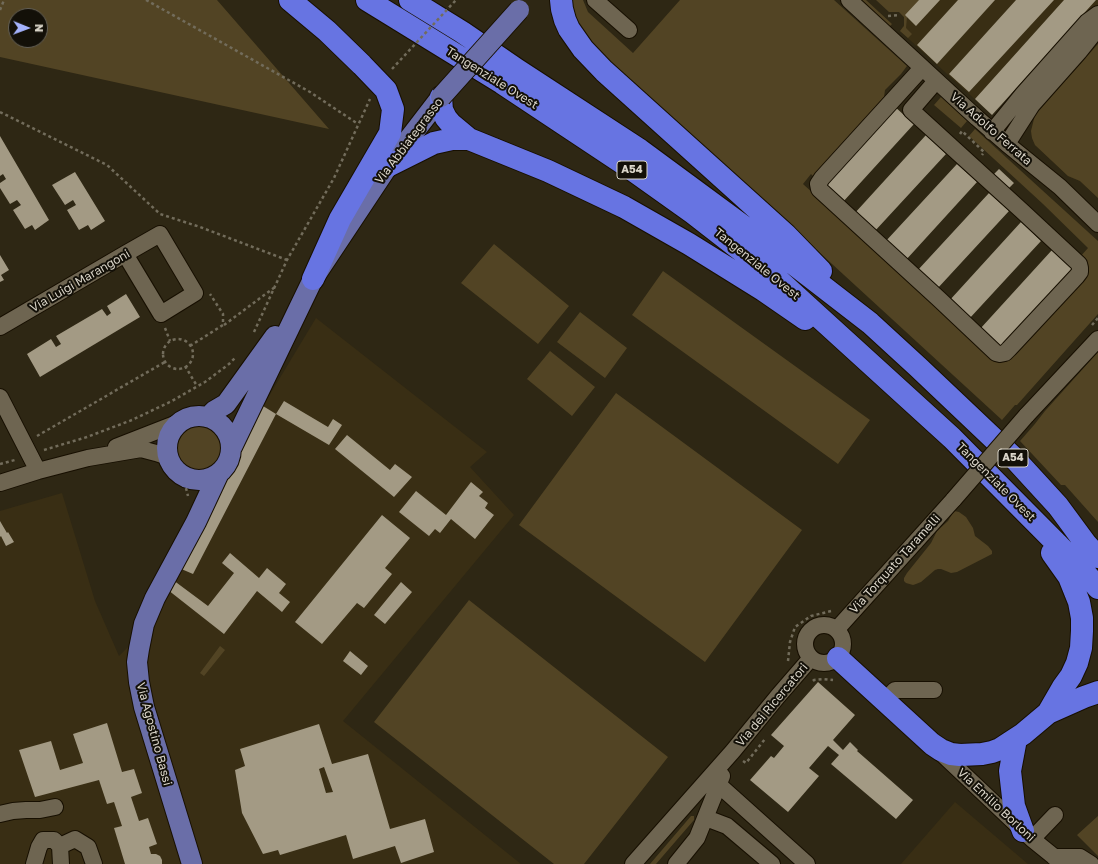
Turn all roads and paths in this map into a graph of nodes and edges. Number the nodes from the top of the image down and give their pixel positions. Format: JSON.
{"nodes":[{"id":1,"x":4,"y":0,"type":"edge"},
{"id":2,"x":146,"y":0,"type":"edge"},
{"id":3,"x":290,"y":0,"type":"edge"},
{"id":4,"x":367,"y":0,"type":"edge"},
{"id":5,"x":410,"y":0,"type":"edge"},
{"id":6,"x":456,"y":0,"type":"edge"},
{"id":7,"x":561,"y":0,"type":"edge"},
{"id":8,"x":595,"y":0,"type":"edge"},
{"id":9,"x":848,"y":0,"type":"edge"},
{"id":10,"x":523,"y":5,"type":"edge"},
{"id":11,"x":0,"y":10,"type":"edge"},
{"id":12,"x":1098,"y":14,"type":"edge"},
{"id":13,"x":1098,"y":23,"type":"edge"},
{"id":14,"x":629,"y":30,"type":"dead end"},
{"id":15,"x":922,"y":68,"type":"junction"},
{"id":16,"x":392,"y":69,"type":"dead end"},
{"id":17,"x":936,"y":81,"type":"junction"},
{"id":18,"x":373,"y":93,"type":"dead end"},
{"id":19,"x":441,"y":97,"type":"junction"},
{"id":20,"x":896,"y":97,"type":"junction"},
{"id":21,"x":911,"y":110,"type":"junction"},
{"id":22,"x":0,"y":112,"type":"edge"},
{"id":23,"x":358,"y":124,"type":"junction"},
{"id":24,"x":992,"y":132,"type":"junction"},
{"id":25,"x":469,"y":139,"type":"junction"},
{"id":26,"x":1006,"y":144,"type":"junction"},
{"id":27,"x":388,"y":166,"type":"junction"},
{"id":28,"x":1098,"y":224,"type":"edge"},
{"id":29,"x":125,"y":254,"type":"junction"},
{"id":30,"x":287,"y":260,"type":"junction"},
{"id":31,"x":309,"y":286,"type":"junction"},
{"id":32,"x":275,"y":287,"type":"junction"},
{"id":33,"x":870,"y":323,"type":"junction"},
{"id":34,"x":224,"y":325,"type":"dead end"},
{"id":35,"x":0,"y":327,"type":"edge"},
{"id":36,"x":252,"y":336,"type":"dead end"},
{"id":37,"x":1096,"y":340,"type":"edge"},
{"id":38,"x":239,"y":354,"type":"dead end"},
{"id":39,"x":165,"y":362,"type":"junction"},
{"id":40,"x":185,"y":366,"type":"junction"},
{"id":41,"x":876,"y":368,"type":"junction"},
{"id":42,"x":197,"y":386,"type":"junction"},
{"id":43,"x":0,"y":397,"type":"edge"},
{"id":44,"x":208,"y":417,"type":"junction"},
{"id":45,"x":180,"y":422,"type":"junction"},
{"id":46,"x":232,"y":447,"type":"junction"},
{"id":47,"x":27,"y":449,"type":"junction"},
{"id":48,"x":168,"y":457,"type":"junction"},
{"id":49,"x":88,"y":458,"type":"junction"},
{"id":50,"x":0,"y":464,"type":"edge"},
{"id":51,"x":38,"y":471,"type":"junction"},
{"id":52,"x":218,"y":475,"type":"junction"},
{"id":53,"x":192,"y":480,"type":"junction"},
{"id":54,"x":0,"y":484,"type":"edge"},
{"id":55,"x":1058,"y":506,"type":"junction"},
{"id":56,"x":1024,"y":511,"type":"junction"},
{"id":57,"x":196,"y":522,"type":"junction"},
{"id":58,"x":1098,"y":536,"type":"edge"},
{"id":59,"x":1098,"y":557,"type":"edge"},
{"id":60,"x":1098,"y":588,"type":"edge"},
{"id":61,"x":837,"y":629,"type":"junction"},
{"id":62,"x":811,"y":658,"type":"junction"},
{"id":63,"x":838,"y":658,"type":"junction"},
{"id":64,"x":838,"y":681,"type":"dead end"},
{"id":65,"x":809,"y":685,"type":"dead end"},
{"id":66,"x":934,"y":690,"type":"dead end"},
{"id":67,"x":1098,"y":692,"type":"edge"},
{"id":68,"x":885,"y":701,"type":"junction"},
{"id":69,"x":1048,"y":713,"type":"junction"},
{"id":70,"x":766,"y":739,"type":"dead end"},
{"id":71,"x":1016,"y":739,"type":"junction"},
{"id":72,"x":932,"y":744,"type":"junction"},
{"id":73,"x":746,"y":763,"type":"dead end"},
{"id":74,"x":714,"y":781,"type":"junction"},
{"id":75,"x":55,"y":807,"type":"dead end"},
{"id":76,"x":0,"y":814,"type":"edge"},
{"id":77,"x":1054,"y":815,"type":"dead end"},
{"id":78,"x":706,"y":818,"type":"junction"},
{"id":79,"x":1027,"y":835,"type":"junction"},
{"id":80,"x":60,"y":846,"type":"junction"},
{"id":81,"x":1058,"y":860,"type":"edge"},
{"id":82,"x":34,"y":864,"type":"edge"},
{"id":83,"x":61,"y":864,"type":"edge"},
{"id":84,"x":94,"y":864,"type":"edge"},
{"id":85,"x":192,"y":864,"type":"edge"},
{"id":86,"x":633,"y":864,"type":"edge"},
{"id":87,"x":676,"y":864,"type":"edge"},
{"id":88,"x":772,"y":864,"type":"edge"},
{"id":89,"x":807,"y":864,"type":"edge"},
{"id":90,"x":1091,"y":864,"type":"edge"}],
"edges":[{"from":1,"to":11,"type":"path"},
{"from":2,"to":23,"type":"path"},
{"from":3,"to":31,"type":"highway"},
{"from":4,"to":41,"type":"highway","name":"Tangenziale Ovest","number":"A54"},
{"from":5,"to":33,"type":"highway","name":"Tangenziale Ovest","number":"A54"},
{"from":6,"to":16,"type":"path","bridge":true},
{"from":7,"to":33,"type":"highway"},
{"from":8,"to":14,"type":"street"},
{"from":9,"to":15,"type":"street","name":"Via Adolfo Ferrata"},
{"from":10,"to":19,"type":"main road","name":"Via Abbiategrasso","bridge":true},
{"from":12,"to":24,"type":"street"},
{"from":13,"to":26,"type":"street"},
{"from":15,"to":17,"type":"street","name":"Via Adolfo Ferrata"},
{"from":15,"to":20,"type":"street"},
{"from":17,"to":21,"type":"street"},
{"from":17,"to":24,"type":"street","name":"Via Adolfo Ferrata"},
{"from":18,"to":23,"type":"path"},
{"from":19,"to":25,"type":"highway"},
{"from":19,"to":27,"type":"main road","name":"Via Abbiategrasso"},
{"from":20,"to":21,"type":"street"},
{"from":20,"to":21,"type":"street"},
{"from":22,"to":30,"type":"path"},
{"from":23,"to":30,"type":"path"},
{"from":24,"to":26,"type":"street","name":"Via Adolfo Ferrata"},
{"from":25,"to":27,"type":"highway"},
{"from":25,"to":41,"type":"highway"},
{"from":26,"to":28,"type":"street","name":"Via Adolfo Ferrata"},
{"from":27,"to":31,"type":"main road","name":"Via Abbiategrasso"},
{"from":29,"to":29,"type":"street","name":"Via Luigi Marangoni"},
{"from":29,"to":35,"type":"street","name":"Via Luigi Marangoni"},
{"from":30,"to":32,"type":"path"},
{"from":31,"to":44,"type":"main road","name":"Via Abbiategrasso"},
{"from":31,"to":46,"type":"main road","name":"Via Abbiategrasso"},
{"from":32,"to":34,"type":"path"},
{"from":32,"to":36,"type":"path"},
{"from":33,"to":55,"type":"highway","name":"Tangenziale Ovest","number":"A54"},
{"from":37,"to":61,"type":"street","name":"Via Torquato Taramelli","bridge":true},
{"from":38,"to":42,"type":"path"},
{"from":39,"to":40,"type":"path"},
{"from":39,"to":40,"type":"path"},
{"from":39,"to":47,"type":"path"},
{"from":40,"to":42,"type":"path"},
{"from":41,"to":56,"type":"highway","name":"Tangenziale Ovest","number":"A54"},
{"from":42,"to":47,"type":"path"},
{"from":43,"to":47,"type":"street"},
{"from":44,"to":45,"type":"main road"},
{"from":44,"to":46,"type":"main road"},
{"from":45,"to":48,"type":"main road"},
{"from":45,"to":49,"type":"street"},
{"from":46,"to":52,"type":"main road"},
{"from":47,"to":50,"type":"path"},
{"from":47,"to":51,"type":"street"},
{"from":48,"to":49,"type":"street"},
{"from":48,"to":53,"type":"main road"},
{"from":49,"to":51,"type":"street"},
{"from":51,"to":54,"type":"street"},
{"from":52,"to":53,"type":"main road"},
{"from":52,"to":57,"type":"main road","name":"Via Agostino Bassi"},
{"from":53,"to":57,"type":"main road"},
{"from":55,"to":58,"type":"highway"},
{"from":55,"to":59,"type":"highway","name":"Tangenziale Ovest","number":"A54"},
{"from":56,"to":60,"type":"highway","name":"Tangenziale Ovest","number":"A54"},
{"from":56,"to":69,"type":"highway"},
{"from":57,"to":85,"type":"main road","name":"Via Agostino Bassi"},
{"from":61,"to":62,"type":"street"},
{"from":61,"to":63,"type":"street"},
{"from":62,"to":63,"type":"street"},
{"from":62,"to":74,"type":"street","name":"Via dei Ricercatori"},
{"from":63,"to":68,"type":"highway"},
{"from":64,"to":65,"type":"path"},
{"from":66,"to":68,"type":"street"},
{"from":67,"to":69,"type":"highway"},
{"from":68,"to":72,"type":"highway"},
{"from":69,"to":71,"type":"highway"},
{"from":70,"to":73,"type":"path"},
{"from":71,"to":72,"type":"highway"},
{"from":71,"to":79,"type":"highway"},
{"from":72,"to":79,"type":"street","name":"Via Emilio Borloni"},
{"from":74,"to":78,"type":"street"},
{"from":74,"to":86,"type":"street"},
{"from":74,"to":89,"type":"street"},
{"from":75,"to":76,"type":"street"},
{"from":77,"to":79,"type":"street"},
{"from":78,"to":87,"type":"street"},
{"from":78,"to":88,"type":"street"},
{"from":79,"to":81,"type":"street","name":"Via Emilio Borloni"},
{"from":80,"to":82,"type":"street"},
{"from":80,"to":83,"type":"street"},
{"from":80,"to":84,"type":"street"},
{"from":81,"to":90,"type":"street"}]}
